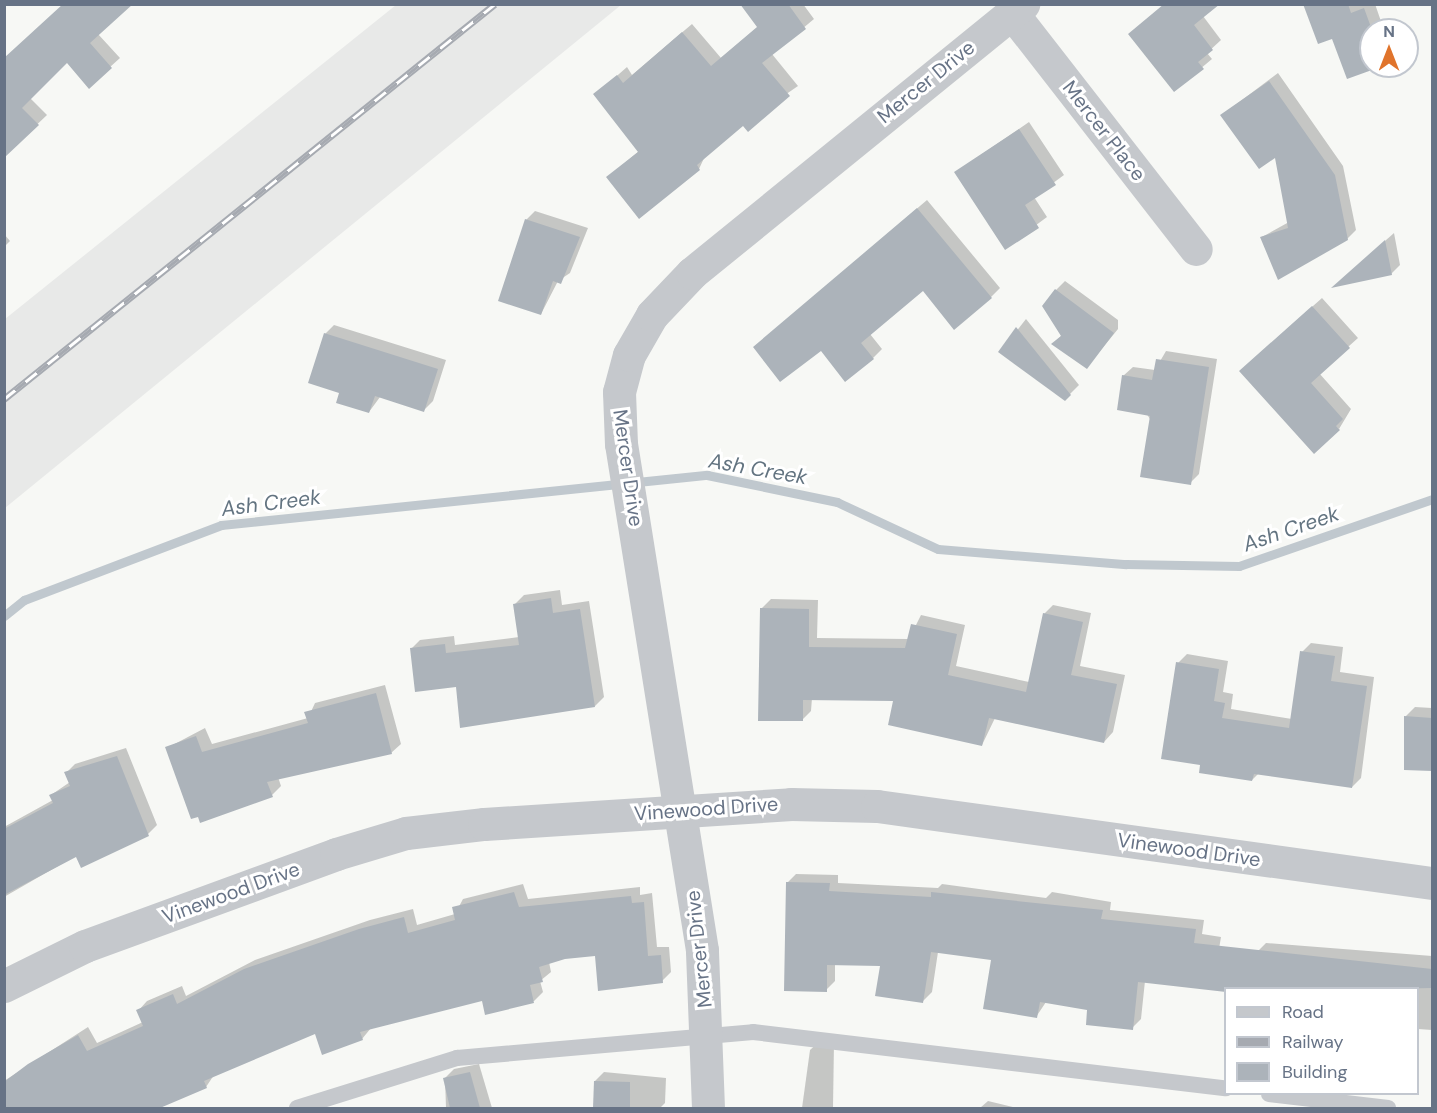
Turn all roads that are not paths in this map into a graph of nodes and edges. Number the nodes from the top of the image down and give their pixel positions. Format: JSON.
{"nodes":[{"id":1,"x":1018,"y":9,"type":"edge"},
{"id":2,"x":1196,"y":249,"type":"dead end"},
{"id":3,"x":681,"y":811,"type":"junction"},
{"id":4,"x":1432,"y":883,"type":"edge"},
{"id":5,"x":4,"y":986,"type":"edge"},
{"id":6,"x":708,"y":1035,"type":"junction"},
{"id":7,"x":1224,"y":1088,"type":"edge"},
{"id":8,"x":1278,"y":1095,"type":"edge"},
{"id":9,"x":297,"y":1108,"type":"edge"},
{"id":10,"x":708,"y":1108,"type":"edge"},
{"id":11,"x":1388,"y":1108,"type":"edge"}],
"edges":[{"from":1,"to":2,"type":"street","name":"Mercer Place"},
{"from":1,"to":3,"type":"street","name":"Mercer Drive"},
{"from":3,"to":4,"type":"street","name":"Vinewood Drive"},
{"from":3,"to":5,"type":"street","name":"Vinewood Drive"},
{"from":3,"to":6,"type":"street","name":"Mercer Drive"},
{"from":6,"to":7,"type":"lane"},
{"from":6,"to":9,"type":"lane"},
{"from":6,"to":10,"type":"street","name":"Mercer Drive"},
{"from":8,"to":11,"type":"lane"}]}
